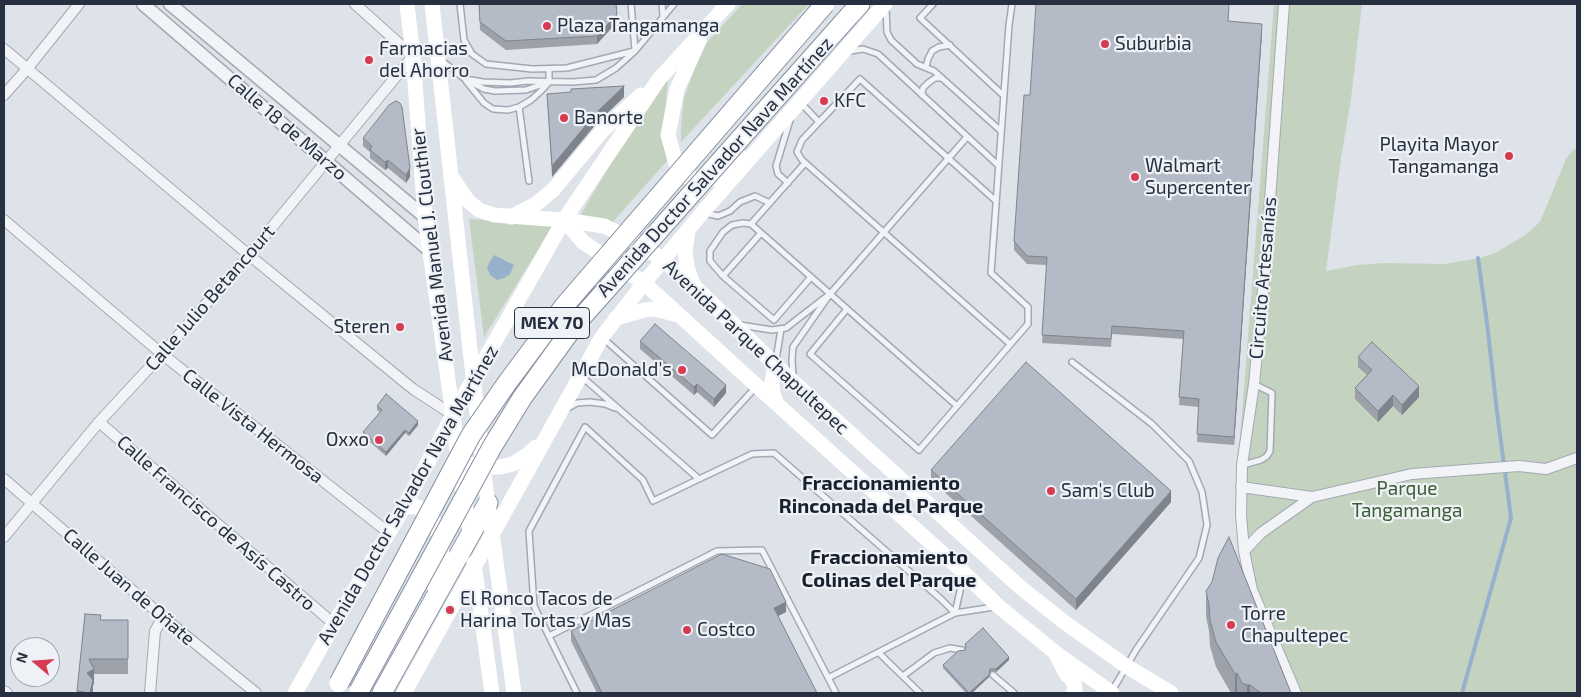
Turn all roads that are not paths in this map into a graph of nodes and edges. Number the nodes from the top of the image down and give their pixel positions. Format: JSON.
{"nodes":[{"id":1,"x":79,"y":4,"type":"edge"},
{"id":2,"x":143,"y":4,"type":"edge"},
{"id":3,"x":170,"y":4,"type":"edge"},
{"id":4,"x":355,"y":4,"type":"edge"},
{"id":5,"x":407,"y":4,"type":"edge"},
{"id":6,"x":432,"y":4,"type":"edge"},
{"id":7,"x":460,"y":4,"type":"edge"},
{"id":8,"x":631,"y":4,"type":"edge"},
{"id":9,"x":662,"y":4,"type":"edge"},
{"id":10,"x":674,"y":4,"type":"edge"},
{"id":11,"x":728,"y":4,"type":"edge"},
{"id":12,"x":825,"y":4,"type":"edge"},
{"id":13,"x":886,"y":4,"type":"edge"},
{"id":14,"x":933,"y":4,"type":"edge"},
{"id":15,"x":1012,"y":4,"type":"edge"},
{"id":16,"x":1284,"y":4,"type":"edge"},
{"id":17,"x":854,"y":10,"type":"edge"},
{"id":18,"x":663,"y":16,"type":"junction"},
{"id":19,"x":705,"y":29,"type":"junction"},
{"id":20,"x":950,"y":45,"type":"junction"},
{"id":21,"x":4,"y":49,"type":"edge"},
{"id":22,"x":635,"y":51,"type":"junction"},
{"id":23,"x":844,"y":52,"type":"junction"},
{"id":24,"x":413,"y":56,"type":"junction"},
{"id":25,"x":438,"y":59,"type":"junction"},
{"id":26,"x":926,"y":67,"type":"junction"},
{"id":27,"x":27,"y":69,"type":"junction"},
{"id":28,"x":549,"y":69,"type":"junction"},
{"id":29,"x":943,"y":78,"type":"junction"},
{"id":30,"x":465,"y":79,"type":"junction"},
{"id":31,"x":659,"y":79,"type":"junction"},
{"id":32,"x":549,"y":82,"type":"junction"},
{"id":33,"x":4,"y":95,"type":"edge"},
{"id":34,"x":922,"y":95,"type":"junction"},
{"id":35,"x":1004,"y":96,"type":"junction"},
{"id":36,"x":795,"y":106,"type":"junction"},
{"id":37,"x":519,"y":107,"type":"junction"},
{"id":38,"x":819,"y":122,"type":"junction"},
{"id":39,"x":1001,"y":131,"type":"junction"},
{"id":40,"x":773,"y":134,"type":"junction"},
{"id":41,"x":967,"y":137,"type":"junction"},
{"id":42,"x":339,"y":146,"type":"junction"},
{"id":43,"x":948,"y":158,"type":"junction"},
{"id":44,"x":327,"y":161,"type":"junction"},
{"id":45,"x":805,"y":163,"type":"junction"},
{"id":46,"x":998,"y":165,"type":"junction"},
{"id":47,"x":451,"y":176,"type":"junction"},
{"id":48,"x":529,"y":181,"type":"dead end"},
{"id":49,"x":788,"y":182,"type":"junction"},
{"id":50,"x":996,"y":201,"type":"junction"},
{"id":51,"x":770,"y":202,"type":"junction"},
{"id":52,"x":702,"y":212,"type":"junction"},
{"id":53,"x":425,"y":217,"type":"junction"},
{"id":54,"x":511,"y":217,"type":"junction"},
{"id":55,"x":4,"y":220,"type":"edge"},
{"id":56,"x":564,"y":220,"type":"junction"},
{"id":57,"x":751,"y":224,"type":"junction"},
{"id":58,"x":688,"y":230,"type":"junction"},
{"id":59,"x":884,"y":232,"type":"junction"},
{"id":60,"x":761,"y":233,"type":"junction"},
{"id":61,"x":429,"y":250,"type":"junction"},
{"id":62,"x":249,"y":255,"type":"junction"},
{"id":63,"x":662,"y":260,"type":"junction"},
{"id":64,"x":723,"y":276,"type":"junction"},
{"id":65,"x":811,"y":277,"type":"junction"},
{"id":66,"x":644,"y":283,"type":"junction"},
{"id":67,"x":694,"y":286,"type":"junction"},
{"id":68,"x":830,"y":294,"type":"junction"},
{"id":69,"x":847,"y":309,"type":"junction"},
{"id":70,"x":680,"y":316,"type":"junction"},
{"id":71,"x":616,"y":318,"type":"junction"},
{"id":72,"x":730,"y":322,"type":"junction"},
{"id":73,"x":781,"y":329,"type":"junction"},
{"id":74,"x":602,"y":337,"type":"junction"},
{"id":75,"x":1010,"y":344,"type":"junction"},
{"id":76,"x":162,"y":354,"type":"junction"},
{"id":77,"x":1072,"y":362,"type":"dead end"},
{"id":78,"x":775,"y":365,"type":"junction"},
{"id":79,"x":580,"y":375,"type":"junction"},
{"id":80,"x":475,"y":379,"type":"junction"},
{"id":81,"x":793,"y":382,"type":"junction"},
{"id":82,"x":1254,"y":384,"type":"junction"},
{"id":83,"x":757,"y":386,"type":"junction"},
{"id":84,"x":778,"y":405,"type":"junction"},
{"id":85,"x":957,"y":406,"type":"junction"},
{"id":86,"x":620,"y":410,"type":"junction"},
{"id":87,"x":559,"y":412,"type":"junction"},
{"id":88,"x":453,"y":415,"type":"junction"},
{"id":89,"x":99,"y":422,"type":"junction"},
{"id":90,"x":543,"y":441,"type":"junction"},
{"id":91,"x":1577,"y":458,"type":"edge"},
{"id":92,"x":458,"y":461,"type":"junction"},
{"id":93,"x":1242,"y":465,"type":"junction"},
{"id":94,"x":483,"y":467,"type":"junction"},
{"id":95,"x":4,"y":479,"type":"edge"},
{"id":96,"x":699,"y":479,"type":"junction"},
{"id":97,"x":1241,"y":488,"type":"junction"},
{"id":98,"x":1312,"y":497,"type":"junction"},
{"id":99,"x":488,"y":502,"type":"junction"},
{"id":100,"x":31,"y":503,"type":"junction"},
{"id":101,"x":404,"y":507,"type":"junction"},
{"id":102,"x":389,"y":532,"type":"junction"},
{"id":103,"x":492,"y":532,"type":"junction"},
{"id":104,"x":470,"y":535,"type":"junction"},
{"id":105,"x":4,"y":536,"type":"edge"},
{"id":106,"x":1244,"y":551,"type":"junction"},
{"id":107,"x":474,"y":566,"type":"junction"},
{"id":108,"x":962,"y":571,"type":"junction"},
{"id":109,"x":998,"y":606,"type":"junction"},
{"id":110,"x":955,"y":613,"type":"junction"},
{"id":111,"x":163,"y":617,"type":"junction"},
{"id":112,"x":421,"y":622,"type":"junction"},
{"id":113,"x":334,"y":624,"type":"junction"},
{"id":114,"x":549,"y":636,"type":"junction"},
{"id":115,"x":962,"y":650,"type":"edge"},
{"id":116,"x":879,"y":653,"type":"junction"},
{"id":117,"x":1056,"y":653,"type":"junction"},
{"id":118,"x":1126,"y":666,"type":"junction"},
{"id":119,"x":992,"y":675,"type":"edge"},
{"id":120,"x":903,"y":676,"type":"junction"},
{"id":121,"x":828,"y":678,"type":"junction"},
{"id":122,"x":336,"y":688,"type":"edge"},
{"id":123,"x":4,"y":691,"type":"edge"},
{"id":124,"x":358,"y":692,"type":"edge"},
{"id":125,"x":7,"y":693,"type":"edge"},
{"id":126,"x":150,"y":693,"type":"edge"},
{"id":127,"x":256,"y":693,"type":"edge"},
{"id":128,"x":295,"y":693,"type":"edge"},
{"id":129,"x":382,"y":693,"type":"edge"},
{"id":130,"x":404,"y":693,"type":"edge"},
{"id":131,"x":492,"y":693,"type":"edge"},
{"id":132,"x":514,"y":693,"type":"edge"},
{"id":133,"x":577,"y":693,"type":"edge"},
{"id":134,"x":836,"y":693,"type":"edge"},
{"id":135,"x":920,"y":693,"type":"edge"},
{"id":136,"x":1014,"y":693,"type":"edge"},
{"id":137,"x":1073,"y":693,"type":"edge"},
{"id":138,"x":1111,"y":693,"type":"edge"},
{"id":139,"x":1171,"y":693,"type":"edge"},
{"id":140,"x":1296,"y":693,"type":"edge"}],
"edges":[{"from":1,"to":27,"type":"street"},
{"from":2,"to":44,"type":"street","name":"Calle 18 de Marzo"},
{"from":3,"to":42,"type":"street","name":"Calle 18 de Marzo"},
{"from":4,"to":24,"type":"street"},
{"from":5,"to":24,"type":"main road","name":"Avenida Manuel J. Clouthier"},
{"from":6,"to":25,"type":"main road","name":"Avenida Manuel J. Clouthier"},
{"from":7,"to":28,"type":"lane"},
{"from":8,"to":22,"type":"lane"},
{"from":9,"to":18,"type":"lane"},
{"from":10,"to":18,"type":"lane"},
{"from":11,"to":19,"type":"main road","name":"Avenida Doctor Salvador Nava Martínez"},
{"from":12,"to":122,"type":"highway","name":"Avenida Doctor Salvador Nava Martínez","number":"MEX 70","bridge":true},
{"from":13,"to":23,"type":"main road","name":"Avenida Doctor Salvador Nava Martínez"},
{"from":13,"to":26,"type":"lane"},
{"from":14,"to":20,"type":"lane"},
{"from":15,"to":35,"type":"lane"},
{"from":16,"to":82,"type":"street","name":"Circuito Artesanías"},
{"from":17,"to":124,"type":"highway","name":"Avenida Doctor Salvador Nava Martínez","number":"MEX 70","bridge":true},
{"from":18,"to":22,"type":"lane"},
{"from":19,"to":31,"type":"main road","name":"Avenida Doctor Salvador Nava Martínez"},
{"from":19,"to":40,"type":"main road"},
{"from":20,"to":26,"type":"lane"},
{"from":20,"to":35,"type":"lane"},
{"from":21,"to":27,"type":"street"},
{"from":22,"to":28,"type":"lane"},
{"from":22,"to":32,"type":"lane"},
{"from":23,"to":34,"type":"lane"},
{"from":23,"to":36,"type":"main road","name":"Avenida Doctor Salvador Nava Martínez"},
{"from":24,"to":25,"type":"main road"},
{"from":24,"to":42,"type":"street","name":"Calle Julio Betancourt"},
{"from":24,"to":53,"type":"main road","name":"Avenida Manuel J. Clouthier"},
{"from":25,"to":30,"type":"lane"},
{"from":25,"to":47,"type":"main road","name":"Avenida Manuel J. Clouthier"},
{"from":26,"to":29,"type":"lane"},
{"from":27,"to":33,"type":"street"},
{"from":27,"to":62,"type":"street"},
{"from":28,"to":32,"type":"lane"},
{"from":29,"to":34,"type":"lane"},
{"from":29,"to":39,"type":"lane"},
{"from":30,"to":32,"type":"lane"},
{"from":30,"to":37,"type":"lane"},
{"from":31,"to":54,"type":"main road"},
{"from":31,"to":56,"type":"main road","name":"Avenida Doctor Salvador Nava Martínez"},
{"from":32,"to":37,"type":"lane"},
{"from":34,"to":41,"type":"lane"},
{"from":35,"to":39,"type":"lane"},
{"from":36,"to":38,"type":"lane"},
{"from":36,"to":40,"type":"main road","name":"Avenida Doctor Salvador Nava Martínez"},
{"from":36,"to":49,"type":"lane"},
{"from":37,"to":48,"type":"lane"},
{"from":38,"to":43,"type":"lane"},
{"from":38,"to":45,"type":"lane"},
{"from":39,"to":46,"type":"lane"},
{"from":40,"to":52,"type":"main road","name":"Avenida Doctor Salvador Nava Martínez"},
{"from":41,"to":43,"type":"lane"},
{"from":41,"to":46,"type":"lane"},
{"from":42,"to":44,"type":"street","name":"Calle Julio Betancourt"},
{"from":42,"to":53,"type":"street","name":"Calle 18 de Marzo"},
{"from":43,"to":50,"type":"lane"},
{"from":43,"to":59,"type":"lane"},
{"from":44,"to":61,"type":"street","name":"Calle 18 de Marzo"},
{"from":44,"to":62,"type":"street","name":"Calle Julio Betancourt"},
{"from":45,"to":49,"type":"lane"},
{"from":45,"to":59,"type":"lane"},
{"from":46,"to":50,"type":"lane"},
{"from":47,"to":54,"type":"main road"},
{"from":47,"to":80,"type":"main road","name":"Avenida Manuel J. Clouthier"},
{"from":49,"to":51,"type":"lane"},
{"from":50,"to":75,"type":"lane"},
{"from":51,"to":52,"type":"lane"},
{"from":51,"to":57,"type":"lane"},
{"from":52,"to":58,"type":"main road","name":"Avenida Doctor Salvador Nava Martínez"},
{"from":53,"to":61,"type":"main road","name":"Avenida Manuel J. Clouthier"},
{"from":54,"to":56,"type":"main road"},
{"from":55,"to":76,"type":"street","name":"Calle Vista Hermosa"},
{"from":56,"to":63,"type":"main road","name":"Avenida Parque Chapultepec"},
{"from":56,"to":66,"type":"main road","name":"Avenida Parque Chapultepec"},
{"from":56,"to":80,"type":"main road","name":"Avenida Doctor Salvador Nava Martínez"},
{"from":57,"to":60,"type":"lane"},
{"from":57,"to":64,"type":"lane"},
{"from":58,"to":63,"type":"main road","name":"Avenida Doctor Salvador Nava Martínez"},
{"from":58,"to":67,"type":"main road"},
{"from":59,"to":68,"type":"lane"},
{"from":59,"to":75,"type":"lane"},
{"from":60,"to":64,"type":"lane"},
{"from":60,"to":65,"type":"lane"},
{"from":61,"to":88,"type":"main road","name":"Avenida Manuel J. Clouthier"},
{"from":62,"to":76,"type":"street","name":"Calle Julio Betancourt"},
{"from":62,"to":88,"type":"street"},
{"from":63,"to":66,"type":"main road","name":"Avenida Doctor Salvador Nava Martínez"},
{"from":63,"to":67,"type":"main road","name":"Avenida Parque Chapultepec"},
{"from":64,"to":65,"type":"lane"},
{"from":65,"to":68,"type":"lane"},
{"from":66,"to":70,"type":"main road","name":"Avenida Parque Chapultepec"},
{"from":66,"to":71,"type":"main road","name":"Avenida Doctor Salvador Nava Martínez"},
{"from":67,"to":72,"type":"main road","name":"Avenida Parque Chapultepec"},
{"from":68,"to":69,"type":"lane"},
{"from":68,"to":73,"type":"lane"},
{"from":68,"to":81,"type":"lane"},
{"from":69,"to":85,"type":"lane"},
{"from":69,"to":85,"type":"lane"},
{"from":70,"to":71,"type":"main road"},
{"from":70,"to":83,"type":"main road","name":"Avenida Parque Chapultepec"},
{"from":71,"to":74,"type":"main road","name":"Avenida Doctor Salvador Nava Martínez"},
{"from":72,"to":73,"type":"lane"},
{"from":72,"to":78,"type":"main road","name":"Avenida Parque Chapultepec"},
{"from":73,"to":78,"type":"lane"},
{"from":74,"to":79,"type":"main road","name":"Avenida Doctor Salvador Nava Martínez"},
{"from":74,"to":83,"type":"lane"},
{"from":75,"to":85,"type":"lane"},
{"from":76,"to":89,"type":"street","name":"Calle Julio Betancourt"},
{"from":76,"to":102,"type":"street","name":"Calle Vista Hermosa"},
{"from":77,"to":118,"type":"lane"},
{"from":78,"to":81,"type":"main road","name":"Avenida Parque Chapultepec"},
{"from":78,"to":84,"type":"main road"},
{"from":79,"to":86,"type":"lane"},
{"from":79,"to":87,"type":"main road","name":"Avenida Doctor Salvador Nava Martínez"},
{"from":80,"to":88,"type":"main road","name":"Avenida Doctor Salvador Nava Martínez"},
{"from":80,"to":94,"type":"main road","name":"Avenida Manuel J. Clouthier"},
{"from":81,"to":118,"type":"main road","name":"Avenida Parque Chapultepec"},
{"from":82,"to":93,"type":"street","name":"Circuito Artesanías"},
{"from":82,"to":93,"type":"lane"},
{"from":83,"to":84,"type":"main road","name":"Avenida Parque Chapultepec"},
{"from":84,"to":108,"type":"main road","name":"Avenida Parque Chapultepec"},
{"from":86,"to":87,"type":"lane"},
{"from":86,"to":96,"type":"lane"},
{"from":87,"to":90,"type":"main road","name":"Avenida Doctor Salvador Nava Martínez"},
{"from":88,"to":92,"type":"main road","name":"Avenida Manuel J. Clouthier"},
{"from":88,"to":101,"type":"main road","name":"Avenida Doctor Salvador Nava Martínez"},
{"from":89,"to":100,"type":"street","name":"Calle Julio Betancourt"},
{"from":89,"to":113,"type":"street","name":"Calle Francisco de Asís Castro"},
{"from":90,"to":94,"type":"main road"},
{"from":90,"to":103,"type":"main road","name":"Avenida Doctor Salvador Nava Martínez"},
{"from":91,"to":98,"type":"street"},
{"from":92,"to":94,"type":"main road"},
{"from":92,"to":104,"type":"main road","name":"Avenida Manuel J. Clouthier"},
{"from":93,"to":97,"type":"street","name":"Circuito Artesanías"},
{"from":94,"to":99,"type":"main road","name":"Avenida Manuel J. Clouthier"},
{"from":95,"to":100,"type":"street","name":"Calle Juan de Oñate"},
{"from":96,"to":110,"type":"lane"},
{"from":96,"to":114,"type":"lane"},
{"from":97,"to":98,"type":"street"},
{"from":97,"to":106,"type":"street","name":"Circuito Artesanías"},
{"from":98,"to":106,"type":"street"},
{"from":99,"to":103,"type":"main road","name":"Avenida Manuel J. Clouthier"},
{"from":99,"to":104,"type":"highway"},
{"from":100,"to":105,"type":"street","name":"Calle Julio Betancourt"},
{"from":100,"to":111,"type":"street","name":"Calle Juan de Oñate"},
{"from":101,"to":102,"type":"main road","name":"Avenida Doctor Salvador Nava Martínez"},
{"from":101,"to":112,"type":"main road"},
{"from":102,"to":113,"type":"main road","name":"Avenida Doctor Salvador Nava Martínez"},
{"from":103,"to":107,"type":"main road","name":"Avenida Doctor Salvador Nava Martínez"},
{"from":103,"to":132,"type":"main road","name":"Avenida Manuel J. Clouthier"},
{"from":104,"to":107,"type":"main road","name":"Avenida Manuel J. Clouthier"},
{"from":104,"to":112,"type":"highway"},
{"from":106,"to":140,"type":"street","name":"Circuito Artesanías"},
{"from":107,"to":130,"type":"main road","name":"Avenida Doctor Salvador Nava Martínez"},
{"from":107,"to":131,"type":"main road","name":"Avenida Manuel J. Clouthier"},
{"from":108,"to":109,"type":"main road","name":"Avenida Parque Chapultepec"},
{"from":108,"to":110,"type":"lane"},
{"from":109,"to":110,"type":"lane"},
{"from":109,"to":117,"type":"main road","name":"Avenida Parque Chapultepec"},
{"from":110,"to":116,"type":"lane"},
{"from":111,"to":126,"type":"street"},
{"from":111,"to":127,"type":"street","name":"Calle Juan de Oñate"},
{"from":112,"to":129,"type":"highway"},
{"from":113,"to":128,"type":"main road","name":"Avenida Doctor Salvador Nava Martínez"},
{"from":114,"to":121,"type":"lane"},
{"from":114,"to":133,"type":"lane"},
{"from":115,"to":120,"type":"lane"},
{"from":116,"to":120,"type":"lane"},
{"from":116,"to":121,"type":"lane"},
{"from":117,"to":137,"type":"main road"},
{"from":117,"to":138,"type":"main road","name":"Avenida Parque Chapultepec"},
{"from":118,"to":138,"type":"lane"},
{"from":118,"to":139,"type":"main road","name":"Avenida Parque Chapultepec"},
{"from":119,"to":136,"type":"lane"},
{"from":120,"to":135,"type":"lane"},
{"from":121,"to":134,"type":"lane"},
{"from":123,"to":125,"type":"street"}]}
